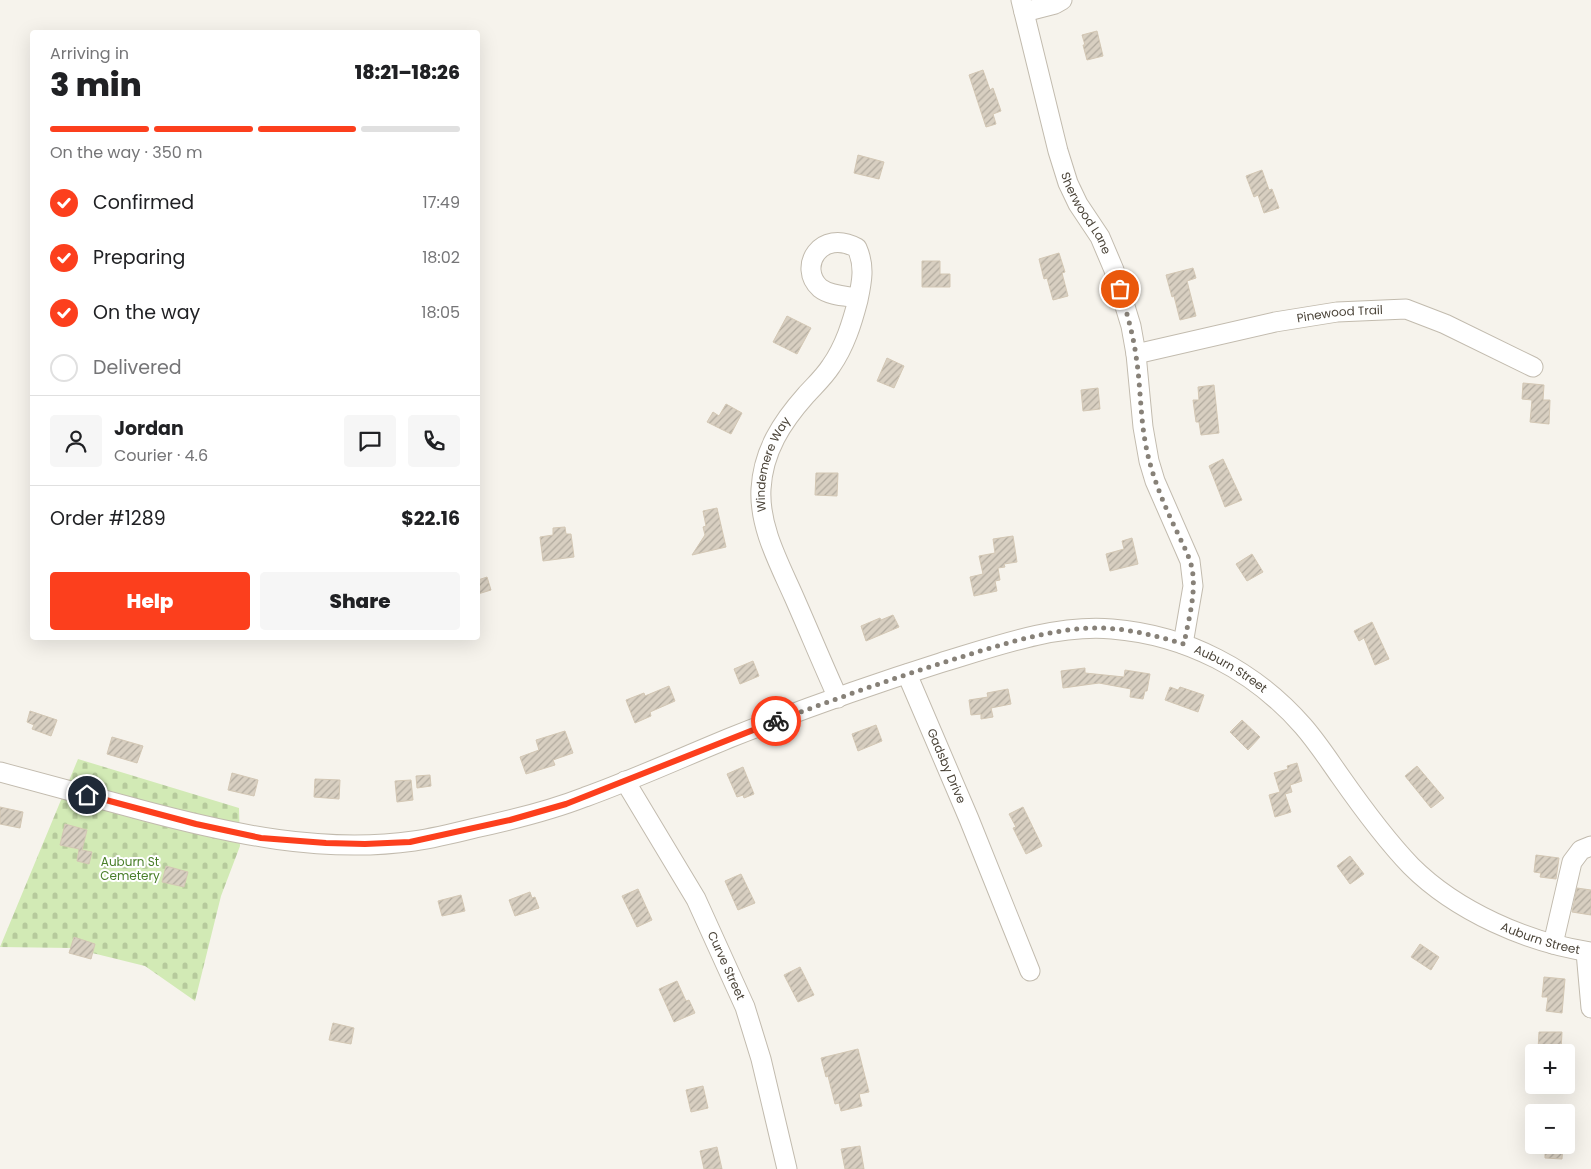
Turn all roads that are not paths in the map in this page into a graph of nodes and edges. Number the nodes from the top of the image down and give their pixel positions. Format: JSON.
{"nodes":[{"id":1,"x":1062,"y":0,"type":"edge"},
{"id":2,"x":1023,"y":6,"type":"edge"},
{"id":3,"x":858,"y":298,"type":"dead end"},
{"id":4,"x":1136,"y":354,"type":"junction"},
{"id":5,"x":1533,"y":367,"type":"dead end"},
{"id":6,"x":1184,"y":644,"type":"junction"},
{"id":7,"x":907,"y":674,"type":"junction"},
{"id":8,"x":838,"y":698,"type":"junction"},
{"id":9,"x":0,"y":772,"type":"edge"},
{"id":10,"x":625,"y":781,"type":"junction"},
{"id":11,"x":1591,"y":846,"type":"edge"},
{"id":12,"x":1553,"y":944,"type":"junction"},
{"id":13,"x":1589,"y":952,"type":"edge"},
{"id":14,"x":1030,"y":971,"type":"dead end"},
{"id":15,"x":1591,"y":1008,"type":"edge"},
{"id":16,"x":788,"y":1169,"type":"edge"}],
"edges":[{"from":1,"to":2,"type":"street","name":"Sherwood Lane"},
{"from":2,"to":4,"type":"street","name":"Sherwood Lane"},
{"from":3,"to":8,"type":"street","name":"Windemere Way"},
{"from":4,"to":5,"type":"street","name":"Pinewood Trail"},
{"from":4,"to":6,"type":"street","name":"Sherwood Lane"},
{"from":6,"to":7,"type":"street","name":"Auburn Street"},
{"from":6,"to":12,"type":"street","name":"Auburn Street"},
{"from":7,"to":8,"type":"street","name":"Auburn Street"},
{"from":7,"to":14,"type":"street","name":"Gadsby Drive"},
{"from":8,"to":10,"type":"street","name":"Auburn Street"},
{"from":9,"to":10,"type":"street","name":"Auburn Street"},
{"from":10,"to":16,"type":"street","name":"Curve Street"},
{"from":11,"to":12,"type":"street"},
{"from":12,"to":13,"type":"street","name":"Auburn Street"},
{"from":13,"to":15,"type":"street"}]}
